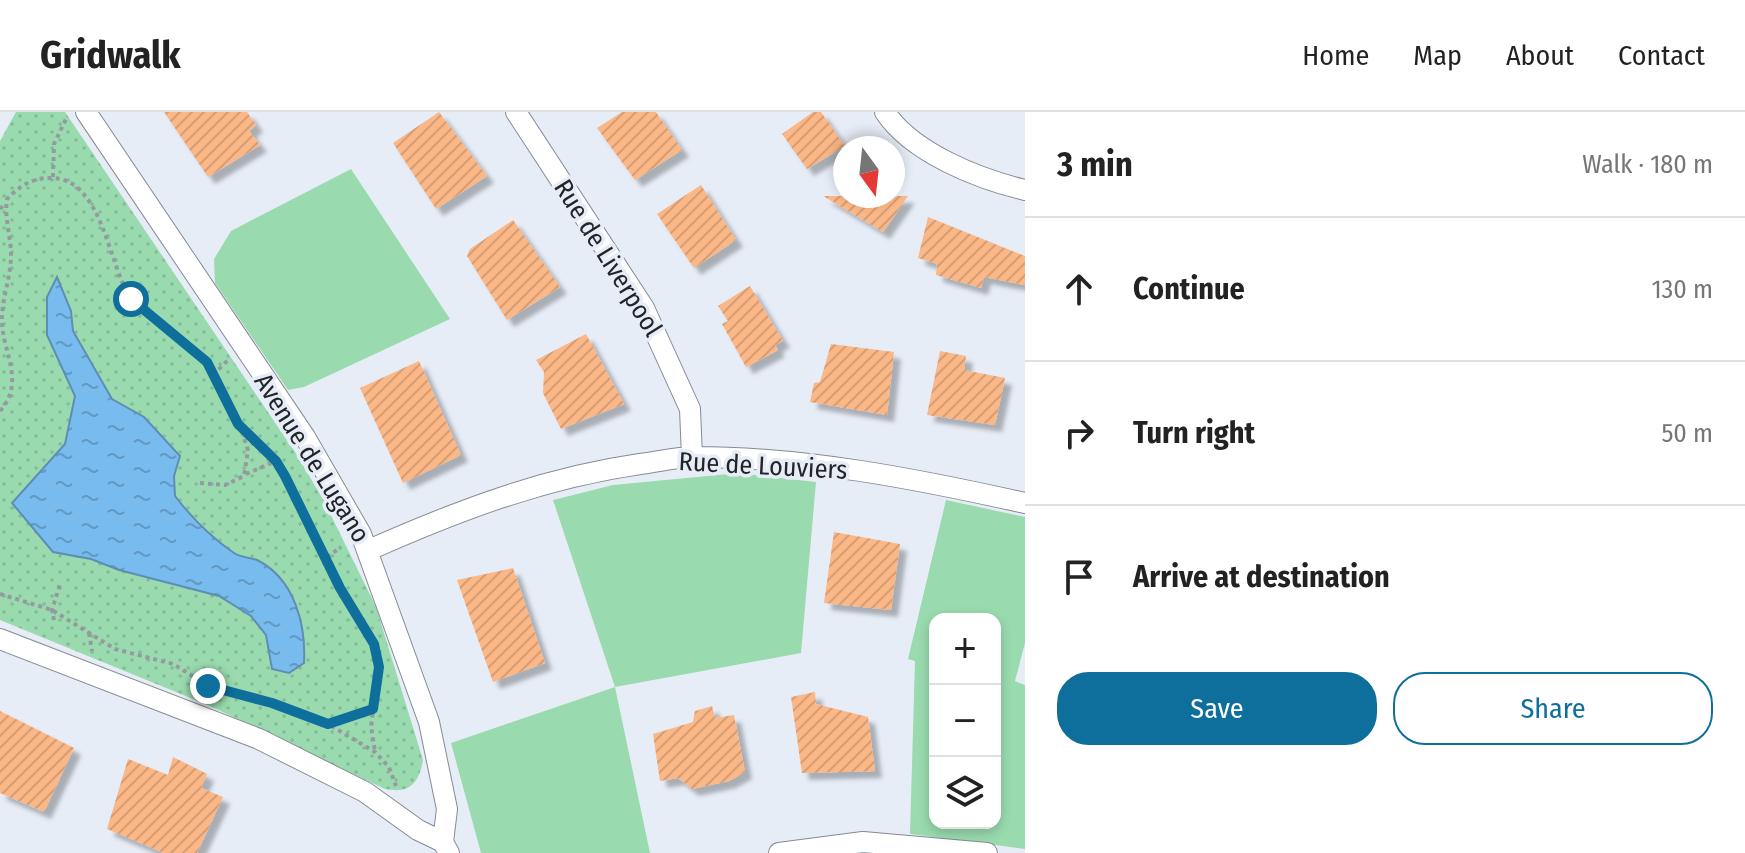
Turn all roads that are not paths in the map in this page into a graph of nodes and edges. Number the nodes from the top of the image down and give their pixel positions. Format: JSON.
{"nodes":[{"id":1,"x":86,"y":112,"type":"edge"},
{"id":2,"x":516,"y":112,"type":"edge"},
{"id":3,"x":885,"y":112,"type":"edge"},
{"id":4,"x":1025,"y":190,"type":"edge"},
{"id":5,"x":692,"y":457,"type":"junction"},
{"id":6,"x":1025,"y":503,"type":"edge"},
{"id":7,"x":369,"y":550,"type":"junction"},
{"id":8,"x":0,"y":639,"type":"edge"},
{"id":9,"x":446,"y":848,"type":"edge"},
{"id":10,"x":779,"y":853,"type":"edge"},
{"id":11,"x":987,"y":853,"type":"edge"}],
"edges":[{"from":1,"to":7,"type":"street","name":"Avenue de Lugano"},
{"from":2,"to":5,"type":"street","name":"Rue de Liverpool"},
{"from":3,"to":4,"type":"street"},
{"from":5,"to":6,"type":"street","name":"Rue de Louviers"},
{"from":5,"to":7,"type":"street","name":"Rue de Louviers"},
{"from":7,"to":9,"type":"street","name":"Avenue de Lugano"},
{"from":8,"to":9,"type":"street","name":"Avenue de Lugano"},
{"from":10,"to":11,"type":"street"}]}
